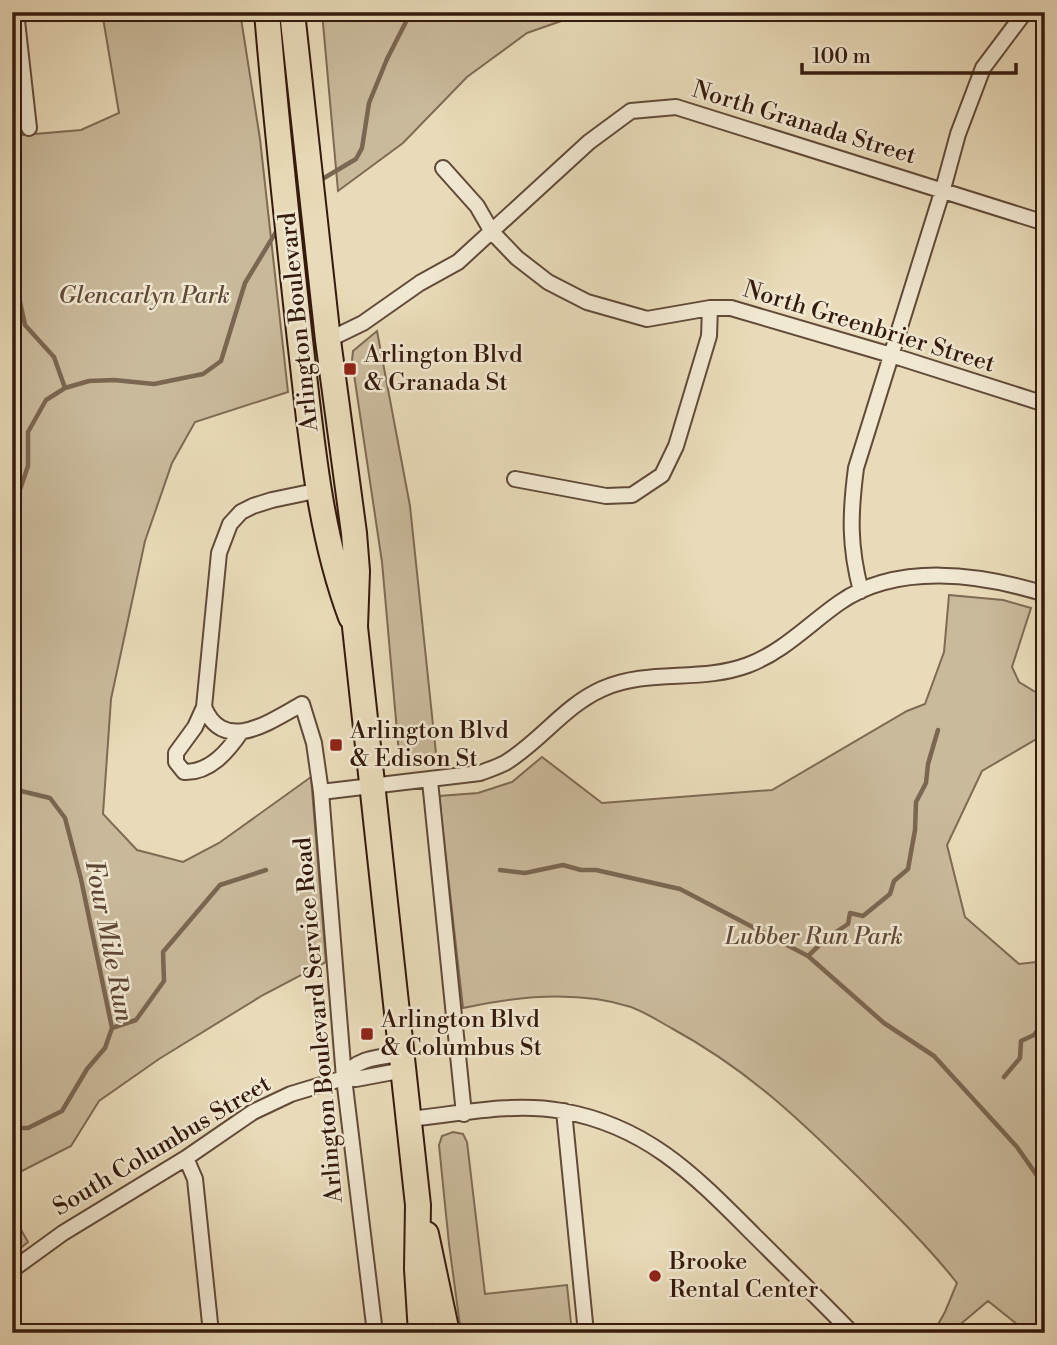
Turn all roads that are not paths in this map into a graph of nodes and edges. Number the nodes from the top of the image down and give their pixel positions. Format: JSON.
{"nodes":[{"id":1,"x":16,"y":12,"type":"edge"},
{"id":2,"x":267,"y":12,"type":"edge"},
{"id":3,"x":292,"y":12,"type":"edge"},
{"id":4,"x":1025,"y":12,"type":"edge"},
{"id":5,"x":29,"y":128,"type":"dead end"},
{"id":6,"x":443,"y":168,"type":"dead end"},
{"id":7,"x":943,"y":189,"type":"junction"},
{"id":8,"x":1045,"y":223,"type":"edge"},
{"id":9,"x":492,"y":232,"type":"junction"},
{"id":10,"x":710,"y":307,"type":"junction"},
{"id":11,"x":328,"y":340,"type":"junction"},
{"id":12,"x":891,"y":355,"type":"junction"},
{"id":13,"x":1045,"y":404,"type":"edge"},
{"id":14,"x":515,"y":479,"type":"dead end"},
{"id":15,"x":320,"y":491,"type":"junction"},
{"id":16,"x":861,"y":591,"type":"junction"},
{"id":17,"x":1045,"y":594,"type":"edge"},
{"id":18,"x":355,"y":627,"type":"junction"},
{"id":19,"x":204,"y":706,"type":"junction"},
{"id":20,"x":241,"y":732,"type":"junction"},
{"id":21,"x":430,"y":781,"type":"junction"},
{"id":22,"x":374,"y":786,"type":"junction"},
{"id":23,"x":321,"y":792,"type":"junction"},
{"id":24,"x":403,"y":1062,"type":"junction"},
{"id":25,"x":344,"y":1078,"type":"junction"},
{"id":26,"x":564,"y":1111,"type":"junction"},
{"id":27,"x":464,"y":1114,"type":"junction"},
{"id":28,"x":409,"y":1119,"type":"junction"},
{"id":29,"x":186,"y":1158,"type":"junction"},
{"id":30,"x":418,"y":1205,"type":"junction"},
{"id":31,"x":12,"y":1270,"type":"edge"},
{"id":32,"x":211,"y":1333,"type":"edge"},
{"id":33,"x":375,"y":1333,"type":"edge"},
{"id":34,"x":421,"y":1333,"type":"edge"},
{"id":35,"x":447,"y":1333,"type":"edge"},
{"id":36,"x":586,"y":1333,"type":"edge"},
{"id":37,"x":852,"y":1333,"type":"edge"}],
"edges":[{"from":1,"to":5,"type":"street"},
{"from":2,"to":15,"type":"highway","name":"Arlington Boulevard"},
{"from":3,"to":11,"type":"highway","name":"Arlington Boulevard"},
{"from":4,"to":7,"type":"street"},
{"from":6,"to":9,"type":"street","name":"North Greenbrier Street"},
{"from":7,"to":8,"type":"street","name":"North Granada Street"},
{"from":7,"to":9,"type":"street","name":"North Granada Street"},
{"from":7,"to":12,"type":"street"},
{"from":9,"to":10,"type":"street","name":"North Greenbrier Street"},
{"from":9,"to":11,"type":"street","name":"North Granada Street"},
{"from":10,"to":12,"type":"street","name":"North Greenbrier Street"},
{"from":10,"to":14,"type":"street"},
{"from":11,"to":18,"type":"highway","name":"Arlington Boulevard"},
{"from":12,"to":13,"type":"street","name":"North Greenbrier Street"},
{"from":12,"to":16,"type":"street"},
{"from":15,"to":18,"type":"highway","name":"Arlington Boulevard"},
{"from":15,"to":19,"type":"street"},
{"from":16,"to":17,"type":"street"},
{"from":16,"to":21,"type":"street"},
{"from":18,"to":22,"type":"highway","name":"Arlington Boulevard"},
{"from":19,"to":20,"type":"street"},
{"from":19,"to":20,"type":"street"},
{"from":20,"to":23,"type":"street","name":"Arlington Boulevard Service Road"},
{"from":21,"to":22,"type":"street"},
{"from":21,"to":27,"type":"street"},
{"from":22,"to":23,"type":"street"},
{"from":22,"to":24,"type":"highway","name":"Arlington Boulevard"},
{"from":23,"to":25,"type":"street","name":"Arlington Boulevard Service Road"},
{"from":24,"to":25,"type":"street","name":"South Columbus Street"},
{"from":24,"to":28,"type":"highway","name":"Arlington Boulevard"},
{"from":25,"to":29,"type":"street","name":"South Columbus Street"},
{"from":25,"to":33,"type":"street","name":"Arlington Boulevard Service Road"},
{"from":26,"to":27,"type":"street"},
{"from":26,"to":36,"type":"street"},
{"from":26,"to":37,"type":"street"},
{"from":27,"to":28,"type":"street"},
{"from":28,"to":30,"type":"highway","name":"Arlington Boulevard"},
{"from":29,"to":31,"type":"street","name":"South Columbus Street"},
{"from":29,"to":32,"type":"street"},
{"from":30,"to":34,"type":"highway","name":"Arlington Boulevard"},
{"from":30,"to":35,"type":"highway","name":"Arlington Boulevard"}]}
